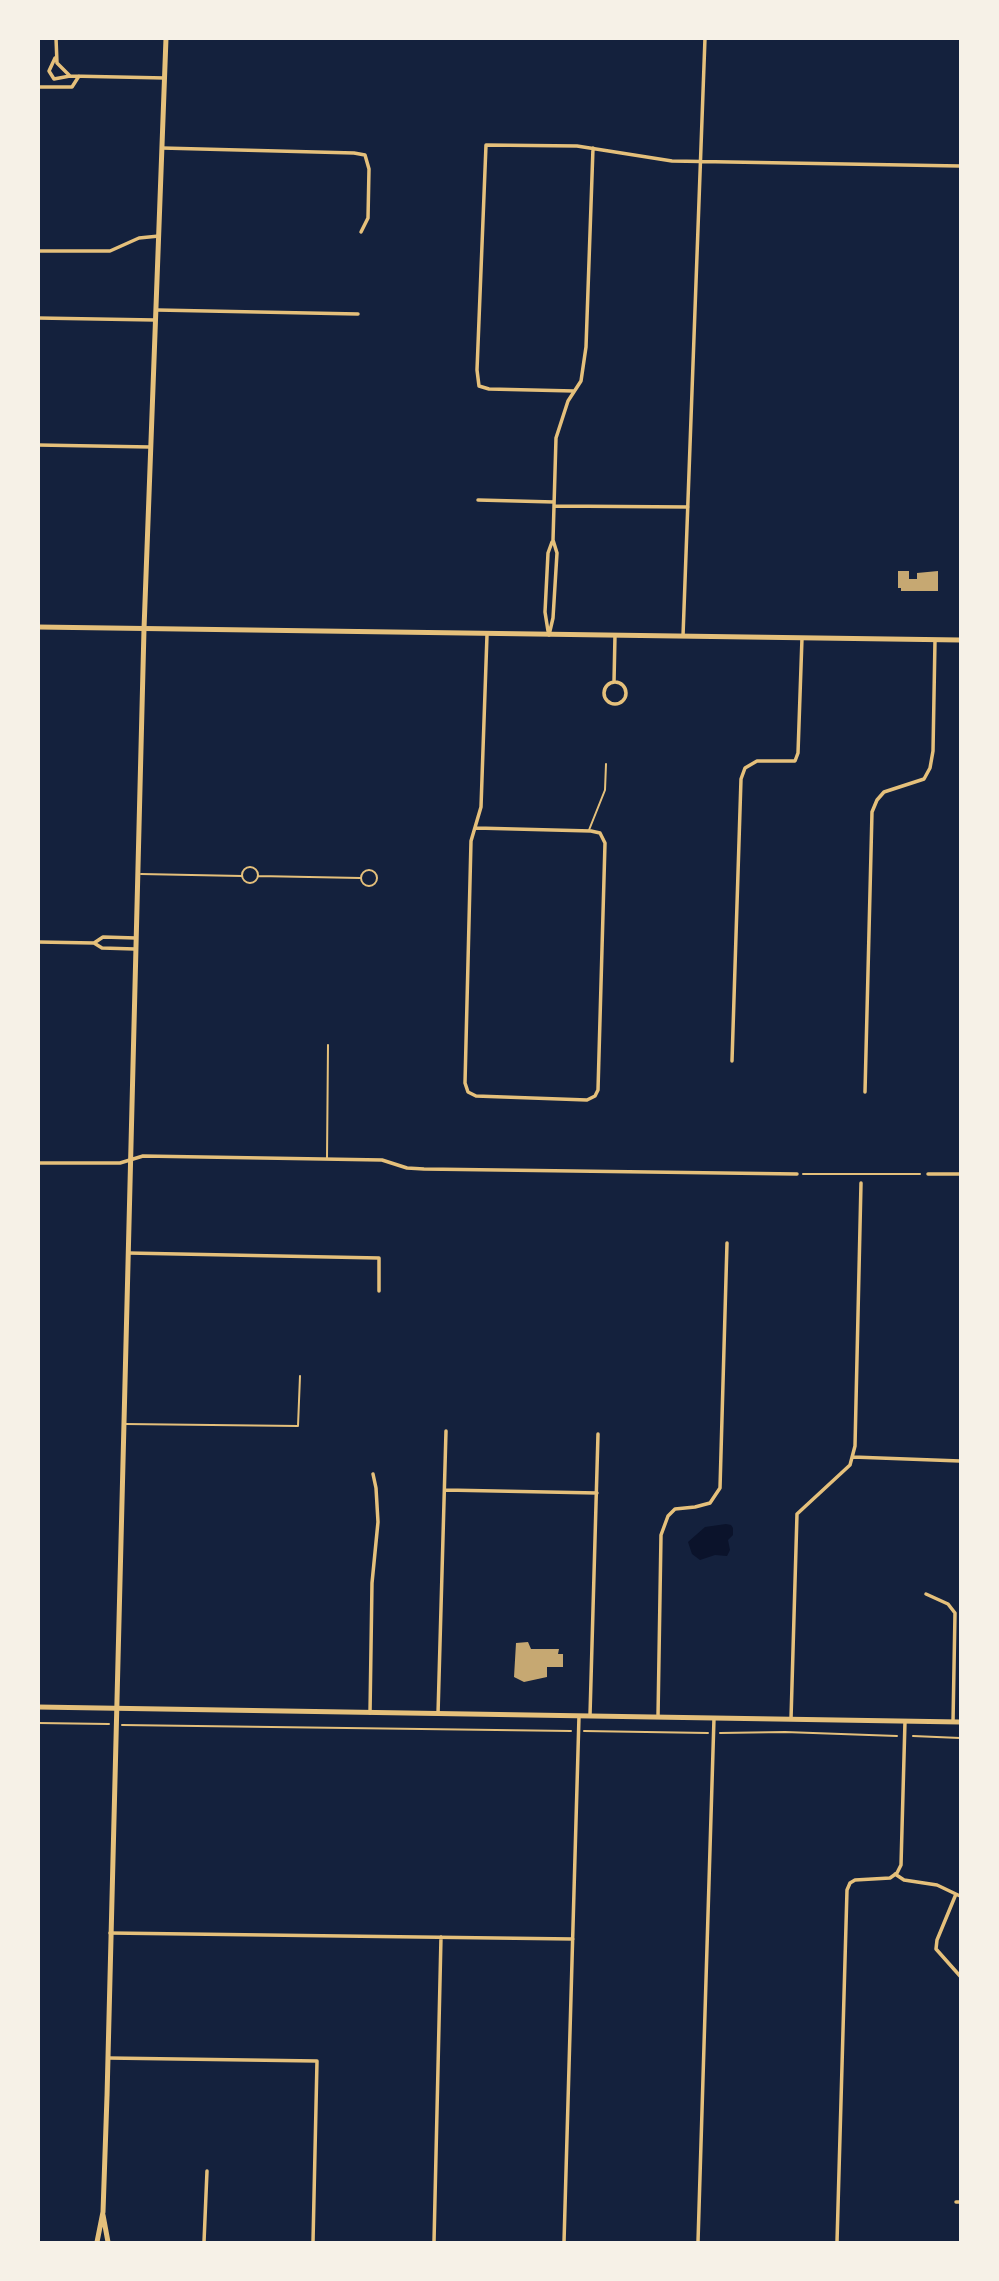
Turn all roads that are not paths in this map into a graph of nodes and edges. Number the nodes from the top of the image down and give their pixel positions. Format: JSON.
{"nodes":[{"id":1,"x":56,"y":38,"type":"edge"},
{"id":2,"x":166,"y":38,"type":"edge"},
{"id":3,"x":705,"y":38,"type":"edge"},
{"id":4,"x":55,"y":58,"type":"junction"},
{"id":5,"x":70,"y":76,"type":"junction"},
{"id":6,"x":79,"y":76,"type":"junction"},
{"id":7,"x":165,"y":78,"type":"junction"},
{"id":8,"x":38,"y":87,"type":"edge"},
{"id":9,"x":162,"y":148,"type":"junction"},
{"id":10,"x":593,"y":148,"type":"junction"},
{"id":11,"x":702,"y":162,"type":"junction"},
{"id":12,"x":961,"y":166,"type":"edge"},
{"id":13,"x":361,"y":232,"type":"dead end"},
{"id":14,"x":159,"y":236,"type":"junction"},
{"id":15,"x":38,"y":251,"type":"edge"},
{"id":16,"x":156,"y":310,"type":"junction"},
{"id":17,"x":358,"y":314,"type":"dead end"},
{"id":18,"x":38,"y":318,"type":"edge"},
{"id":19,"x":155,"y":320,"type":"junction"},
{"id":20,"x":574,"y":391,"type":"junction"},
{"id":21,"x":38,"y":445,"type":"edge"},
{"id":22,"x":152,"y":447,"type":"junction"},
{"id":23,"x":478,"y":500,"type":"dead end"},
{"id":24,"x":554,"y":504,"type":"junction"},
{"id":25,"x":688,"y":507,"type":"junction"},
{"id":26,"x":553,"y":540,"type":"junction"},
{"id":27,"x":38,"y":626,"type":"edge"},
{"id":28,"x":144,"y":629,"type":"junction"},
{"id":29,"x":487,"y":635,"type":"junction"},
{"id":30,"x":549,"y":635,"type":"junction"},
{"id":31,"x":615,"y":635,"type":"junction"},
{"id":32,"x":683,"y":636,"type":"junction"},
{"id":33,"x":802,"y":638,"type":"junction"},
{"id":34,"x":935,"y":640,"type":"junction"},
{"id":35,"x":961,"y":640,"type":"edge"},
{"id":36,"x":614,"y":682,"type":"junction"},
{"id":37,"x":606,"y":764,"type":"dead end"},
{"id":38,"x":477,"y":828,"type":"junction"},
{"id":39,"x":588,"y":831,"type":"junction"},
{"id":40,"x":138,"y":873,"type":"junction"},
{"id":41,"x":242,"y":876,"type":"junction"},
{"id":42,"x":258,"y":876,"type":"junction"},
{"id":43,"x":360,"y":877,"type":"junction"},
{"id":44,"x":136,"y":938,"type":"junction"},
{"id":45,"x":38,"y":942,"type":"edge"},
{"id":46,"x":94,"y":943,"type":"junction"},
{"id":47,"x":135,"y":949,"type":"junction"},
{"id":48,"x":328,"y":1045,"type":"dead end"},
{"id":49,"x":732,"y":1061,"type":"dead end"},
{"id":50,"x":865,"y":1092,"type":"dead end"},
{"id":51,"x":327,"y":1159,"type":"junction"},
{"id":52,"x":130,"y":1160,"type":"junction"},
{"id":53,"x":38,"y":1163,"type":"edge"},
{"id":54,"x":797,"y":1174,"type":"road end"},
{"id":55,"x":928,"y":1174,"type":"road end"},
{"id":56,"x":961,"y":1174,"type":"edge"},
{"id":57,"x":861,"y":1183,"type":"dead end"},
{"id":58,"x":727,"y":1243,"type":"dead end"},
{"id":59,"x":128,"y":1253,"type":"junction"},
{"id":60,"x":379,"y":1291,"type":"dead end"},
{"id":61,"x":300,"y":1376,"type":"dead end"},
{"id":62,"x":124,"y":1424,"type":"junction"},
{"id":63,"x":446,"y":1431,"type":"dead end"},
{"id":64,"x":598,"y":1434,"type":"dead end"},
{"id":65,"x":853,"y":1457,"type":"junction"},
{"id":66,"x":961,"y":1461,"type":"edge"},
{"id":67,"x":373,"y":1474,"type":"dead end"},
{"id":68,"x":445,"y":1490,"type":"junction"},
{"id":69,"x":597,"y":1493,"type":"junction"},
{"id":70,"x":926,"y":1594,"type":"dead end"},
{"id":71,"x":38,"y":1707,"type":"edge"},
{"id":72,"x":116,"y":1709,"type":"junction"},
{"id":73,"x":370,"y":1713,"type":"junction"},
{"id":74,"x":438,"y":1714,"type":"junction"},
{"id":75,"x":579,"y":1716,"type":"junction"},
{"id":76,"x":590,"y":1716,"type":"junction"},
{"id":77,"x":658,"y":1717,"type":"junction"},
{"id":78,"x":714,"y":1718,"type":"junction"},
{"id":79,"x":791,"y":1719,"type":"junction"},
{"id":80,"x":905,"y":1721,"type":"junction"},
{"id":81,"x":953,"y":1722,"type":"junction"},
{"id":82,"x":961,"y":1722,"type":"edge"},
{"id":83,"x":895,"y":1874,"type":"junction"},
{"id":84,"x":958,"y":1895,"type":"edge"},
{"id":85,"x":110,"y":1933,"type":"junction"},
{"id":86,"x":441,"y":1937,"type":"junction"},
{"id":87,"x":573,"y":1939,"type":"junction"},
{"id":88,"x":961,"y":1976,"type":"edge"},
{"id":89,"x":108,"y":2058,"type":"junction"},
{"id":90,"x":207,"y":2171,"type":"dead end"},
{"id":91,"x":103,"y":2212,"type":"junction"},
{"id":92,"x":97,"y":2242,"type":"edge"},
{"id":93,"x":108,"y":2242,"type":"edge"},
{"id":94,"x":204,"y":2242,"type":"edge"},
{"id":95,"x":313,"y":2242,"type":"edge"},
{"id":96,"x":434,"y":2242,"type":"edge"},
{"id":97,"x":564,"y":2242,"type":"edge"},
{"id":98,"x":698,"y":2242,"type":"edge"},
{"id":99,"x":837,"y":2242,"type":"edge"}],
"edges":[{"from":1,"to":4,"type":"street"},
{"from":2,"to":7,"type":"street"},
{"from":3,"to":11,"type":"street"},
{"from":4,"to":5,"type":"street"},
{"from":4,"to":5,"type":"street"},
{"from":5,"to":6,"type":"street"},
{"from":6,"to":7,"type":"street"},
{"from":6,"to":8,"type":"street"},
{"from":7,"to":9,"type":"street"},
{"from":9,"to":13,"type":"street"},
{"from":9,"to":14,"type":"street"},
{"from":10,"to":11,"type":"street"},
{"from":10,"to":20,"type":"street"},
{"from":10,"to":20,"type":"street"},
{"from":11,"to":12,"type":"street"},
{"from":11,"to":25,"type":"street"},
{"from":14,"to":15,"type":"street"},
{"from":14,"to":16,"type":"street"},
{"from":16,"to":17,"type":"street"},
{"from":16,"to":19,"type":"street"},
{"from":18,"to":19,"type":"street"},
{"from":19,"to":22,"type":"street"},
{"from":20,"to":24,"type":"street"},
{"from":21,"to":22,"type":"street"},
{"from":22,"to":28,"type":"street"},
{"from":23,"to":24,"type":"street"},
{"from":24,"to":25,"type":"street"},
{"from":24,"to":26,"type":"street"},
{"from":25,"to":32,"type":"street"},
{"from":26,"to":30,"type":"street"},
{"from":26,"to":30,"type":"street"},
{"from":27,"to":28,"type":"street"},
{"from":28,"to":29,"type":"street"},
{"from":28,"to":40,"type":"street"},
{"from":29,"to":30,"type":"street"},
{"from":29,"to":38,"type":"street"},
{"from":30,"to":31,"type":"street"},
{"from":31,"to":32,"type":"street"},
{"from":31,"to":36,"type":"street"},
{"from":32,"to":33,"type":"street"},
{"from":33,"to":34,"type":"street"},
{"from":33,"to":49,"type":"street"},
{"from":34,"to":35,"type":"street"},
{"from":34,"to":50,"type":"street"},
{"from":36,"to":36,"type":"street"},
{"from":37,"to":39,"type":"lane"},
{"from":38,"to":39,"type":"street"},
{"from":38,"to":39,"type":"street"},
{"from":40,"to":41,"type":"lane"},
{"from":40,"to":44,"type":"street"},
{"from":41,"to":42,"type":"lane"},
{"from":41,"to":42,"type":"lane"},
{"from":42,"to":43,"type":"lane"},
{"from":43,"to":43,"type":"lane"},
{"from":44,"to":46,"type":"street"},
{"from":44,"to":47,"type":"street"},
{"from":45,"to":46,"type":"street"},
{"from":46,"to":47,"type":"street"},
{"from":47,"to":52,"type":"street"},
{"from":48,"to":51,"type":"lane"},
{"from":51,"to":52,"type":"street"},
{"from":51,"to":54,"type":"street"},
{"from":52,"to":53,"type":"street"},
{"from":52,"to":59,"type":"street"},
{"from":55,"to":56,"type":"street"},
{"from":57,"to":65,"type":"street"},
{"from":58,"to":77,"type":"street"},
{"from":59,"to":60,"type":"street"},
{"from":59,"to":62,"type":"street"},
{"from":61,"to":62,"type":"lane"},
{"from":62,"to":72,"type":"street"},
{"from":63,"to":68,"type":"street"},
{"from":64,"to":69,"type":"street"},
{"from":65,"to":66,"type":"street"},
{"from":65,"to":79,"type":"street"},
{"from":67,"to":73,"type":"street"},
{"from":68,"to":69,"type":"street"},
{"from":68,"to":74,"type":"street"},
{"from":69,"to":76,"type":"street"},
{"from":70,"to":81,"type":"street"},
{"from":71,"to":72,"type":"street"},
{"from":72,"to":73,"type":"street"},
{"from":72,"to":85,"type":"street"},
{"from":73,"to":74,"type":"street"},
{"from":74,"to":75,"type":"street"},
{"from":75,"to":76,"type":"street"},
{"from":75,"to":87,"type":"street"},
{"from":76,"to":77,"type":"street"},
{"from":77,"to":78,"type":"street"},
{"from":78,"to":79,"type":"street"},
{"from":78,"to":98,"type":"street"},
{"from":79,"to":80,"type":"street"},
{"from":80,"to":81,"type":"street"},
{"from":80,"to":83,"type":"street"},
{"from":81,"to":82,"type":"street"},
{"from":83,"to":84,"type":"street"},
{"from":83,"to":99,"type":"street"},
{"from":84,"to":88,"type":"street"},
{"from":85,"to":86,"type":"street"},
{"from":85,"to":89,"type":"street"},
{"from":86,"to":87,"type":"street"},
{"from":86,"to":96,"type":"street"},
{"from":87,"to":97,"type":"street"},
{"from":89,"to":91,"type":"street"},
{"from":89,"to":95,"type":"street"},
{"from":90,"to":94,"type":"street"},
{"from":91,"to":92,"type":"street"},
{"from":91,"to":93,"type":"street"}]}
